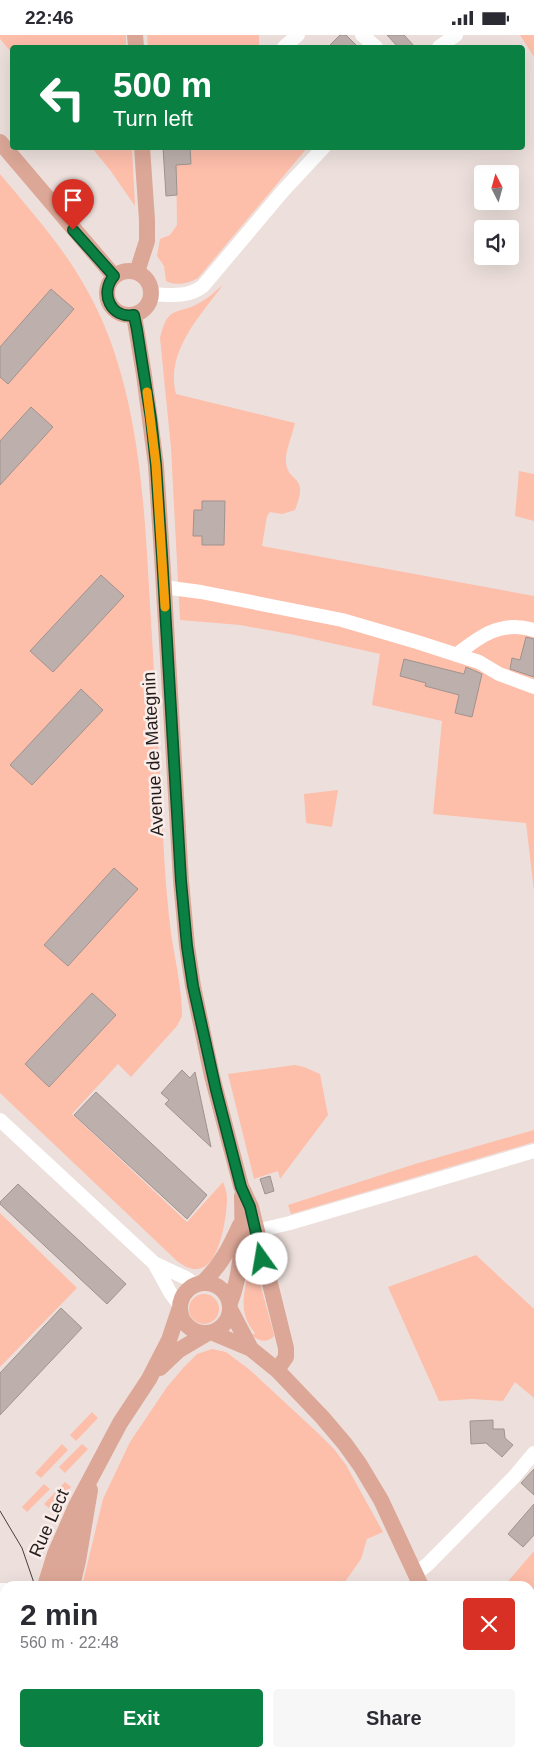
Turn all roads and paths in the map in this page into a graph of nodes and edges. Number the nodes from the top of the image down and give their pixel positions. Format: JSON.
{"nodes":[{"id":1,"x":298,"y":35,"type":"edge"},
{"id":2,"x":362,"y":35,"type":"edge"},
{"id":3,"x":456,"y":35,"type":"edge"},
{"id":4,"x":286,"y":45,"type":"edge"},
{"id":5,"x":374,"y":45,"type":"edge"},
{"id":6,"x":442,"y":45,"type":"edge"},
{"id":7,"x":0,"y":142,"type":"edge"},
{"id":8,"x":142,"y":150,"type":"edge"},
{"id":9,"x":321,"y":150,"type":"edge"},
{"id":10,"x":137,"y":272,"type":"junction"},
{"id":11,"x":114,"y":276,"type":"junction"},
{"id":12,"x":152,"y":294,"type":"junction"},
{"id":13,"x":134,"y":315,"type":"junction"},
{"id":14,"x":164,"y":587,"type":"junction"},
{"id":15,"x":534,"y":630,"type":"edge"},
{"id":16,"x":456,"y":655,"type":"junction"},
{"id":17,"x":534,"y":687,"type":"edge"},
{"id":18,"x":0,"y":1119,"type":"edge"},
{"id":19,"x":534,"y":1151,"type":"edge"},
{"id":20,"x":241,"y":1187,"type":"junction"},
{"id":21,"x":241,"y":1221,"type":"junction"},
{"id":22,"x":256,"y":1231,"type":"junction"},
{"id":23,"x":154,"y":1263,"type":"junction"},
{"id":24,"x":199,"y":1284,"type":"junction"},
{"id":25,"x":230,"y":1306,"type":"junction"},
{"id":26,"x":179,"y":1307,"type":"junction"},
{"id":27,"x":209,"y":1333,"type":"junction"},
{"id":28,"x":251,"y":1349,"type":"junction"},
{"id":29,"x":277,"y":1370,"type":"junction"},
{"id":30,"x":149,"y":1379,"type":"junction"},
{"id":31,"x":534,"y":1453,"type":"edge"},
{"id":32,"x":92,"y":1478,"type":"junction"},
{"id":33,"x":419,"y":1580,"type":"edge"},
{"id":34,"x":47,"y":1581,"type":"edge"},
{"id":35,"x":60,"y":1581,"type":"edge"},
{"id":36,"x":73,"y":1581,"type":"edge"}],
"edges":[{"from":1,"to":4,"type":"street"},
{"from":2,"to":5,"type":"street"},
{"from":3,"to":6,"type":"street"},
{"from":7,"to":11,"type":"main road"},
{"from":8,"to":10,"type":"main road"},
{"from":9,"to":12,"type":"street"},
{"from":10,"to":11,"type":"main road"},
{"from":10,"to":12,"type":"main road"},
{"from":11,"to":13,"type":"main road"},
{"from":12,"to":13,"type":"main road"},
{"from":13,"to":14,"type":"main road","name":"Avenue de Mategnin"},
{"from":14,"to":16,"type":"street"},
{"from":14,"to":20,"type":"main road","name":"Avenue de Mategnin"},
{"from":15,"to":16,"type":"street"},
{"from":16,"to":17,"type":"street"},
{"from":18,"to":23,"type":"street"},
{"from":19,"to":22,"type":"street"},
{"from":20,"to":21,"type":"main road","name":"Avenue de Mategnin"},
{"from":20,"to":22,"type":"main road","name":"Avenue de Mategnin"},
{"from":21,"to":24,"type":"main road","name":"Avenue de Mategnin"},
{"from":21,"to":25,"type":"main road","name":"Avenue de Mategnin"},
{"from":22,"to":29,"type":"main road","name":"Avenue de Mategnin"},
{"from":23,"to":24,"type":"street"},
{"from":23,"to":26,"type":"street"},
{"from":24,"to":25,"type":"main road"},
{"from":24,"to":26,"type":"main road"},
{"from":25,"to":27,"type":"main road"},
{"from":25,"to":28,"type":"main road"},
{"from":26,"to":27,"type":"main road"},
{"from":26,"to":30,"type":"main road","name":"Rue Lect"},
{"from":27,"to":28,"type":"main road"},
{"from":27,"to":30,"type":"main road","name":"Rue Lect"},
{"from":28,"to":29,"type":"main road"},
{"from":29,"to":33,"type":"main road"},
{"from":30,"to":32,"type":"main road","name":"Rue Lect"},
{"from":31,"to":33,"type":"street"},
{"from":32,"to":34,"type":"main road","name":"Rue Lect"},
{"from":32,"to":35,"type":"main road","name":"Rue Lect"},
{"from":32,"to":36,"type":"main road","name":"Rue Lect"}]}
